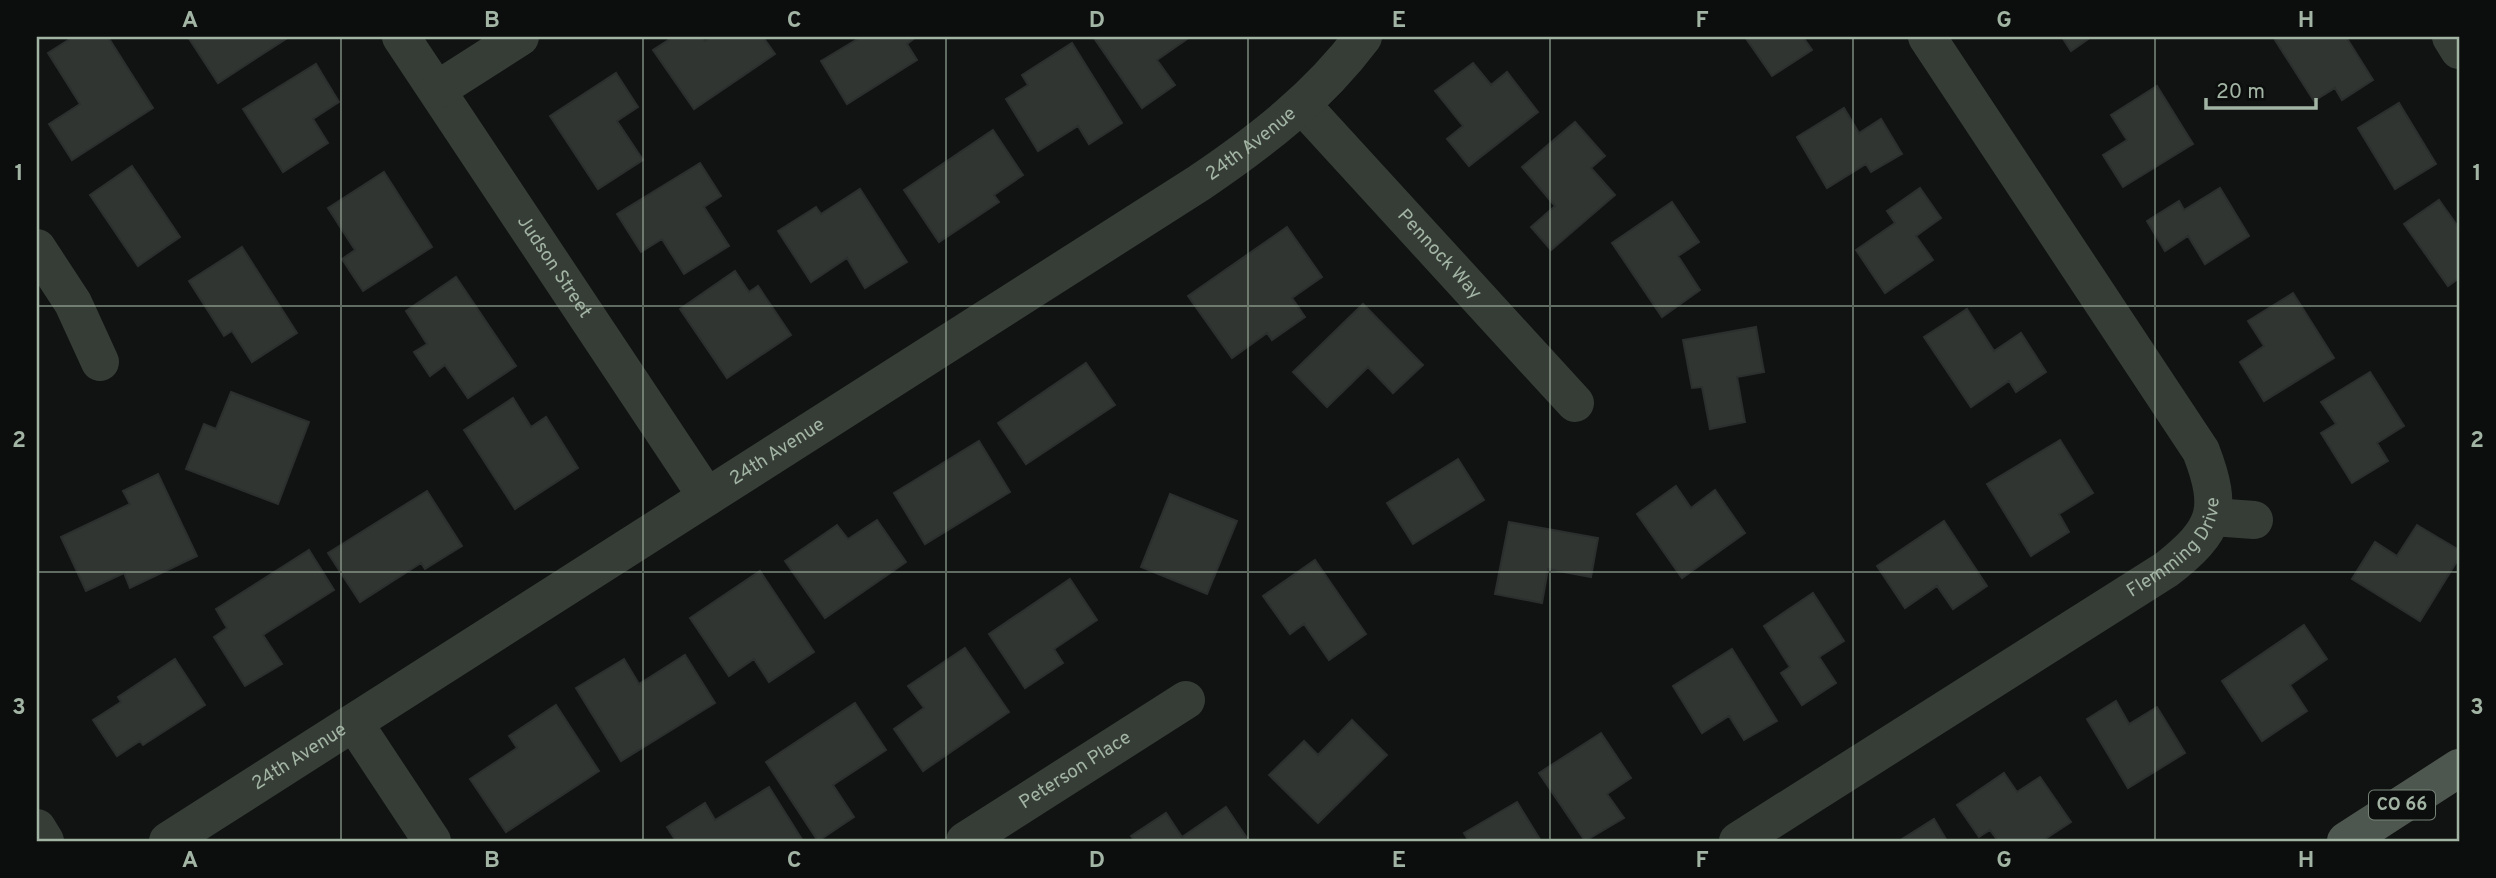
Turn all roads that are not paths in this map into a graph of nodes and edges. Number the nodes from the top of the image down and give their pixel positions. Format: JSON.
{"nodes":[{"id":1,"x":401,"y":37,"type":"edge"},
{"id":2,"x":520,"y":37,"type":"edge"},
{"id":3,"x":1363,"y":37,"type":"edge"},
{"id":4,"x":1927,"y":37,"type":"edge"},
{"id":5,"x":2451,"y":37,"type":"edge"},
{"id":6,"x":2459,"y":50,"type":"edge"},
{"id":7,"x":437,"y":90,"type":"junction"},
{"id":8,"x":1302,"y":105,"type":"junction"},
{"id":9,"x":37,"y":248,"type":"edge"},
{"id":10,"x":100,"y":362,"type":"dead end"},
{"id":11,"x":1575,"y":403,"type":"dead end"},
{"id":12,"x":707,"y":497,"type":"junction"},
{"id":13,"x":2213,"y":517,"type":"junction"},
{"id":14,"x":2254,"y":520,"type":"dead end"},
{"id":15,"x":1186,"y":700,"type":"dead end"},
{"id":16,"x":354,"y":723,"type":"junction"},
{"id":17,"x":2459,"y":768,"type":"edge"},
{"id":18,"x":37,"y":828,"type":"edge"},
{"id":19,"x":45,"y":841,"type":"edge"},
{"id":20,"x":168,"y":841,"type":"edge"},
{"id":21,"x":432,"y":841,"type":"edge"},
{"id":22,"x":965,"y":841,"type":"edge"},
{"id":23,"x":1738,"y":841,"type":"edge"},
{"id":24,"x":2346,"y":841,"type":"edge"}],
"edges":[{"from":1,"to":7,"type":"street","name":"Judson Street"},
{"from":2,"to":7,"type":"street"},
{"from":3,"to":8,"type":"street","name":"24th Avenue"},
{"from":4,"to":13,"type":"street","name":"Flemming Drive"},
{"from":5,"to":6,"type":"street"},
{"from":7,"to":12,"type":"street","name":"Judson Street"},
{"from":8,"to":11,"type":"street","name":"Pennock Way"},
{"from":8,"to":12,"type":"street","name":"24th Avenue"},
{"from":9,"to":10,"type":"street"},
{"from":12,"to":16,"type":"street","name":"24th Avenue"},
{"from":13,"to":14,"type":"street"},
{"from":13,"to":23,"type":"street","name":"Flemming Drive"},
{"from":15,"to":22,"type":"street","name":"Peterson Place"},
{"from":16,"to":20,"type":"street","name":"24th Avenue"},
{"from":16,"to":21,"type":"street"},
{"from":17,"to":24,"type":"main road","number":"CO 66"},
{"from":18,"to":19,"type":"street"}]}
